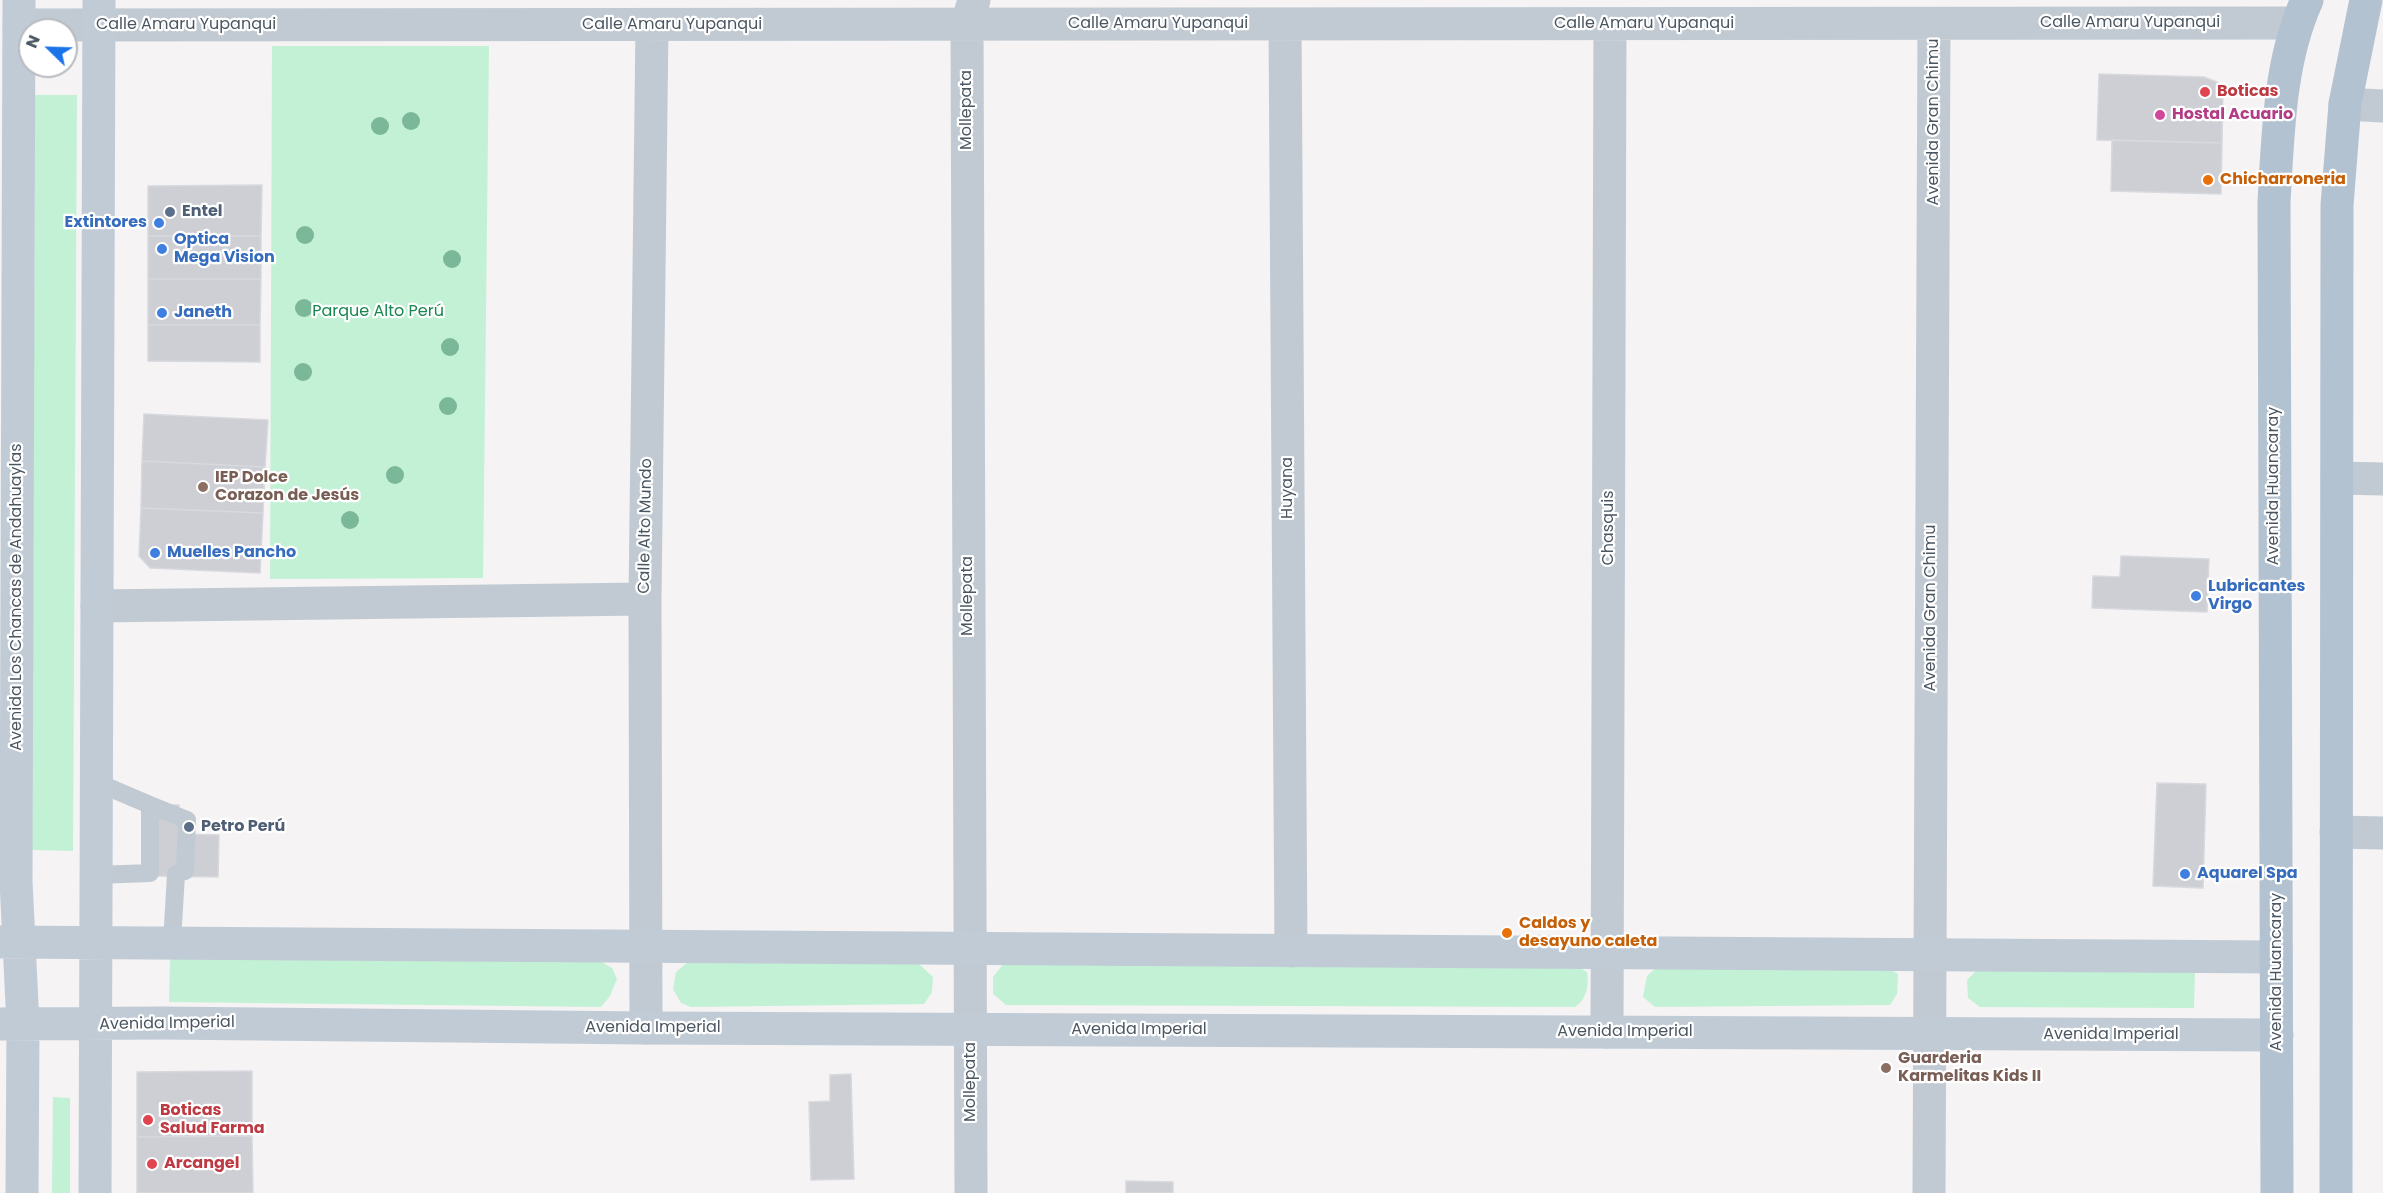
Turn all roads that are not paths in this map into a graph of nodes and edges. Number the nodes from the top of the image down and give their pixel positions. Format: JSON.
{"nodes":[{"id":1,"x":2366,"y":0,"type":"edge"},
{"id":2,"x":2302,"y":11,"type":"edge"},
{"id":3,"x":971,"y":12,"type":"edge"},
{"id":4,"x":19,"y":13,"type":"edge"},
{"id":5,"x":99,"y":13,"type":"edge"},
{"id":6,"x":424,"y":13,"type":"edge"},
{"id":7,"x":1285,"y":24,"type":"junction"},
{"id":8,"x":1611,"y":24,"type":"junction"},
{"id":9,"x":1934,"y":24,"type":"junction"},
{"id":10,"x":652,"y":25,"type":"junction"},
{"id":11,"x":2345,"y":104,"type":"junction"},
{"id":12,"x":2383,"y":106,"type":"edge"},
{"id":13,"x":9,"y":110,"type":"edge"},
{"id":14,"x":2337,"y":478,"type":"junction"},
{"id":15,"x":2383,"y":479,"type":"edge"},
{"id":16,"x":645,"y":599,"type":"junction"},
{"id":17,"x":97,"y":606,"type":"junction"},
{"id":18,"x":96,"y":782,"type":"junction"},
{"id":19,"x":150,"y":805,"type":"junction"},
{"id":20,"x":2336,"y":832,"type":"junction"},
{"id":21,"x":2383,"y":834,"type":"edge"},
{"id":22,"x":150,"y":873,"type":"junction"},
{"id":23,"x":96,"y":874,"type":"junction"},
{"id":24,"x":176,"y":874,"type":"junction"},
{"id":25,"x":9,"y":943,"type":"edge"},
{"id":26,"x":95,"y":943,"type":"junction"},
{"id":27,"x":172,"y":943,"type":"junction"},
{"id":28,"x":645,"y":946,"type":"junction"},
{"id":29,"x":969,"y":949,"type":"junction"},
{"id":30,"x":1291,"y":951,"type":"junction"},
{"id":31,"x":1609,"y":953,"type":"junction"},
{"id":32,"x":1930,"y":956,"type":"junction"},
{"id":33,"x":2276,"y":957,"type":"junction"},
{"id":34,"x":11,"y":1025,"type":"edge"},
{"id":35,"x":95,"y":1025,"type":"junction"},
{"id":36,"x":646,"y":1028,"type":"junction"},
{"id":37,"x":971,"y":1029,"type":"junction"},
{"id":38,"x":1607,"y":1032,"type":"junction"},
{"id":39,"x":1930,"y":1034,"type":"junction"},
{"id":40,"x":2277,"y":1035,"type":"junction"},
{"id":41,"x":22,"y":1193,"type":"edge"},
{"id":42,"x":94,"y":1193,"type":"edge"},
{"id":43,"x":971,"y":1193,"type":"edge"},
{"id":44,"x":1929,"y":1193,"type":"edge"},
{"id":45,"x":2277,"y":1193,"type":"edge"},
{"id":46,"x":2336,"y":1193,"type":"edge"}],
"edges":[{"from":1,"to":11,"type":"main road"},
{"from":2,"to":9,"type":"street","name":"Calle Amaru Yupanqui"},
{"from":2,"to":33,"type":"main road","name":"Avenida Huancaray"},
{"from":3,"to":7,"type":"street","name":"Calle Amaru Yupanqui"},
{"from":3,"to":10,"type":"street","name":"Calle Amaru Yupanqui"},
{"from":3,"to":29,"type":"street","name":"Mollepata"},
{"from":4,"to":5,"type":"street","name":"Calle Amaru Yupanqui"},
{"from":4,"to":13,"type":"street","name":"Avenida Los Chancas de Andahuaylas"},
{"from":5,"to":6,"type":"street","name":"Calle Amaru Yupanqui"},
{"from":5,"to":17,"type":"street"},
{"from":6,"to":10,"type":"street","name":"Calle Amaru Yupanqui"},
{"from":7,"to":8,"type":"street","name":"Calle Amaru Yupanqui"},
{"from":7,"to":30,"type":"street","name":"Huyana"},
{"from":8,"to":9,"type":"street","name":"Calle Amaru Yupanqui"},
{"from":8,"to":31,"type":"street","name":"Chasquis"},
{"from":9,"to":32,"type":"street","name":"Avenida Gran Chimu"},
{"from":10,"to":16,"type":"street","name":"Calle Alto Mundo"},
{"from":11,"to":12,"type":"street"},
{"from":11,"to":14,"type":"main road"},
{"from":13,"to":25,"type":"street","name":"Avenida Los Chancas de Andahuaylas"},
{"from":14,"to":15,"type":"street"},
{"from":14,"to":20,"type":"main road"},
{"from":16,"to":17,"type":"street"},
{"from":16,"to":28,"type":"street","name":"Calle Alto Mundo"},
{"from":17,"to":18,"type":"street"},
{"from":18,"to":19,"type":"lane"},
{"from":18,"to":23,"type":"street"},
{"from":19,"to":22,"type":"lane"},
{"from":19,"to":24,"type":"lane"},
{"from":20,"to":21,"type":"street"},
{"from":20,"to":46,"type":"main road"},
{"from":22,"to":23,"type":"lane"},
{"from":22,"to":24,"type":"lane"},
{"from":23,"to":26,"type":"street"},
{"from":24,"to":27,"type":"lane"},
{"from":25,"to":26,"type":"street"},
{"from":25,"to":34,"type":"street","name":"Avenida Los Chancas de Andahuaylas"},
{"from":26,"to":27,"type":"street"},
{"from":26,"to":35,"type":"street"},
{"from":27,"to":28,"type":"street"},
{"from":28,"to":29,"type":"street"},
{"from":28,"to":36,"type":"street","name":"Calle Alto Mundo"},
{"from":29,"to":30,"type":"street"},
{"from":29,"to":37,"type":"street","name":"Mollepata"},
{"from":30,"to":31,"type":"street"},
{"from":31,"to":32,"type":"street"},
{"from":31,"to":38,"type":"street","name":"Chasquis"},
{"from":32,"to":33,"type":"street"},
{"from":32,"to":39,"type":"street","name":"Avenida Gran Chimu"},
{"from":33,"to":40,"type":"main road","name":"Avenida Huancaray"},
{"from":34,"to":35,"type":"street","name":"Avenida Imperial"},
{"from":34,"to":41,"type":"street","name":"Avenida Los Chancas de Andahuaylas"},
{"from":35,"to":36,"type":"street","name":"Avenida Imperial"},
{"from":35,"to":42,"type":"street"},
{"from":36,"to":37,"type":"street","name":"Avenida Imperial"},
{"from":37,"to":38,"type":"street","name":"Avenida Imperial"},
{"from":37,"to":43,"type":"street","name":"Mollepata"},
{"from":38,"to":39,"type":"street","name":"Avenida Imperial"},
{"from":39,"to":40,"type":"street","name":"Avenida Imperial"},
{"from":39,"to":44,"type":"street","name":"Avenida Gran Chimu"},
{"from":40,"to":45,"type":"main road","name":"Avenida Huancaray"}]}
